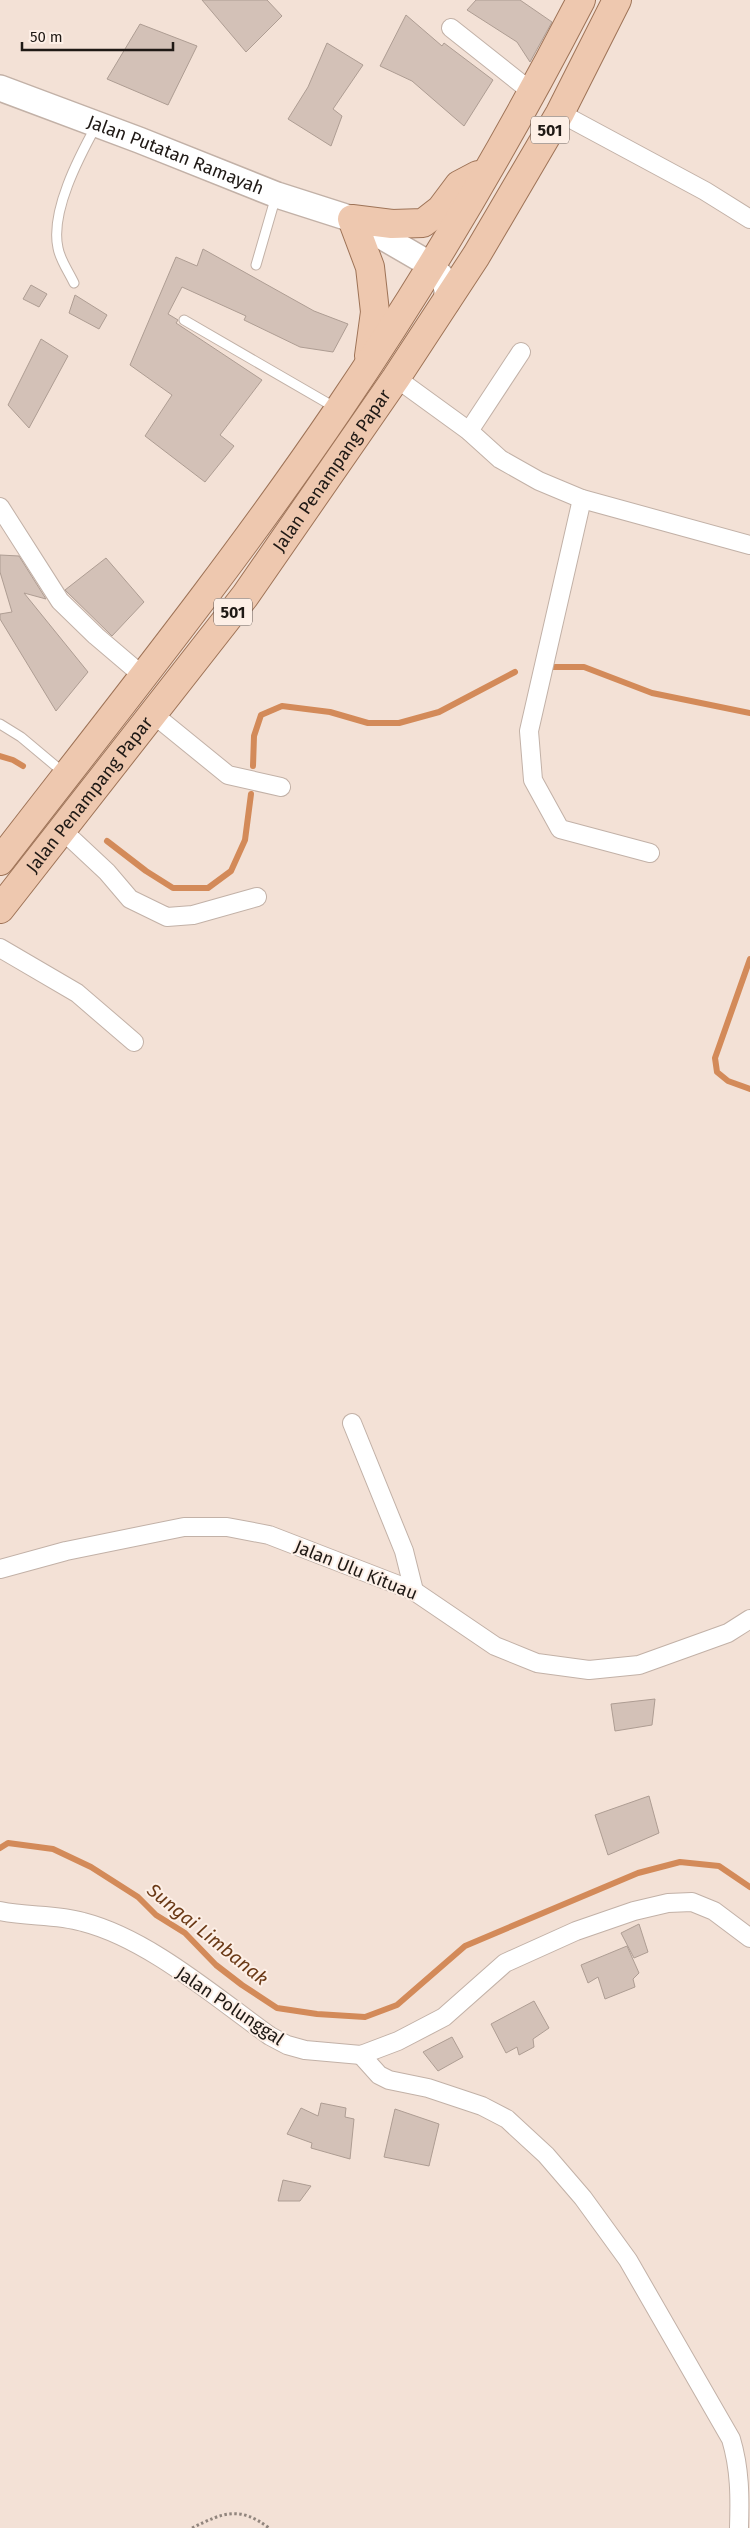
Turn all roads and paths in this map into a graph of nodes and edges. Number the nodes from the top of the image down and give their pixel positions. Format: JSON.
{"nodes":[{"id":1,"x":581,"y":0,"type":"edge"},
{"id":2,"x":617,"y":0,"type":"edge"},
{"id":3,"x":451,"y":28,"type":"dead end"},
{"id":4,"x":0,"y":88,"type":"edge"},
{"id":5,"x":533,"y":93,"type":"junction"},
{"id":6,"x":560,"y":113,"type":"junction"},
{"id":7,"x":96,"y":126,"type":"junction"},
{"id":8,"x":490,"y":168,"type":"junction"},
{"id":9,"x":277,"y":195,"type":"junction"},
{"id":10,"x":352,"y":219,"type":"junction"},
{"id":11,"x":750,"y":219,"type":"edge"},
{"id":12,"x":256,"y":265,"type":"dead end"},
{"id":13,"x":431,"y":265,"type":"junction"},
{"id":14,"x":74,"y":283,"type":"dead end"},
{"id":15,"x":447,"y":302,"type":"junction"},
{"id":16,"x":184,"y":320,"type":"dead end"},
{"id":17,"x":521,"y":352,"type":"dead end"},
{"id":18,"x":368,"y":364,"type":"junction"},
{"id":19,"x":396,"y":378,"type":"junction"},
{"id":20,"x":339,"y":410,"type":"junction"},
{"id":21,"x":469,"y":431,"type":"junction"},
{"id":22,"x":582,"y":499,"type":"junction"},
{"id":23,"x":0,"y":507,"type":"edge"},
{"id":24,"x":750,"y":545,"type":"edge"},
{"id":25,"x":143,"y":676,"type":"junction"},
{"id":26,"x":154,"y":714,"type":"junction"},
{"id":27,"x":0,"y":724,"type":"edge"},
{"id":28,"x":134,"y":738,"type":"junction"},
{"id":29,"x":89,"y":746,"type":"junction"},
{"id":30,"x":66,"y":775,"type":"junction"},
{"id":31,"x":281,"y":788,"type":"dead end"},
{"id":32,"x":61,"y":829,"type":"junction"},
{"id":33,"x":650,"y":853,"type":"dead end"},
{"id":34,"x":0,"y":861,"type":"edge"},
{"id":35,"x":257,"y":897,"type":"dead end"},
{"id":36,"x":0,"y":909,"type":"edge"},
{"id":37,"x":0,"y":948,"type":"edge"},
{"id":38,"x":134,"y":1042,"type":"dead end"},
{"id":39,"x":352,"y":1423,"type":"dead end"},
{"id":40,"x":0,"y":1569,"type":"edge"},
{"id":41,"x":414,"y":1592,"type":"junction"},
{"id":42,"x":750,"y":1619,"type":"edge"},
{"id":43,"x":0,"y":1911,"type":"edge"},
{"id":44,"x":750,"y":1938,"type":"edge"},
{"id":45,"x":361,"y":2055,"type":"junction"},
{"id":46,"x":192,"y":2528,"type":"edge"},
{"id":47,"x":269,"y":2528,"type":"edge"},
{"id":48,"x":739,"y":2528,"type":"edge"}],
"edges":[{"from":1,"to":5,"type":"main road","name":"Jalan Penampang Papar","number":"501"},
{"from":2,"to":6,"type":"main road","name":"Jalan Penampang Papar","number":"501"},
{"from":3,"to":5,"type":"street"},
{"from":4,"to":7,"type":"main road","name":"Jalan Putatan Ramayah"},
{"from":5,"to":8,"type":"main road","name":"Jalan Penampang Papar","number":"501"},
{"from":6,"to":11,"type":"street"},
{"from":6,"to":15,"type":"main road","name":"Jalan Penampang Papar","number":"501"},
{"from":7,"to":9,"type":"main road","name":"Jalan Putatan Ramayah"},
{"from":7,"to":14,"type":"lane"},
{"from":8,"to":10,"type":"main road"},
{"from":8,"to":13,"type":"main road","name":"Jalan Penampang Papar","number":"501"},
{"from":9,"to":10,"type":"main road","name":"Jalan Putatan Ramayah"},
{"from":9,"to":12,"type":"lane"},
{"from":10,"to":13,"type":"main road","name":"Jalan Putatan Ramayah"},
{"from":10,"to":18,"type":"main road"},
{"from":13,"to":15,"type":"main road"},
{"from":13,"to":18,"type":"main road","name":"Jalan Penampang Papar","number":"501"},
{"from":15,"to":19,"type":"main road","name":"Jalan Penampang Papar","number":"501"},
{"from":16,"to":20,"type":"lane"},
{"from":17,"to":21,"type":"street"},
{"from":18,"to":20,"type":"main road","name":"Jalan Penampang Papar","number":"501"},
{"from":19,"to":21,"type":"street"},
{"from":19,"to":26,"type":"main road","name":"Jalan Penampang Papar","number":"501"},
{"from":20,"to":25,"type":"main road","name":"Jalan Penampang Papar","number":"501"},
{"from":21,"to":22,"type":"street"},
{"from":22,"to":24,"type":"street"},
{"from":22,"to":33,"type":"street"},
{"from":23,"to":25,"type":"street"},
{"from":25,"to":29,"type":"main road","name":"Jalan Penampang Papar","number":"501"},
{"from":26,"to":28,"type":"main road","name":"Jalan Penampang Papar","number":"501"},
{"from":26,"to":31,"type":"street"},
{"from":27,"to":30,"type":"lane"},
{"from":28,"to":29,"type":"main road"},
{"from":28,"to":32,"type":"main road","name":"Jalan Penampang Papar","number":"501"},
{"from":29,"to":30,"type":"main road","name":"Jalan Penampang Papar","number":"501"},
{"from":30,"to":34,"type":"main road","name":"Jalan Penampang Papar","number":"501"},
{"from":32,"to":35,"type":"street"},
{"from":32,"to":36,"type":"main road","name":"Jalan Penampang Papar","number":"501"},
{"from":37,"to":38,"type":"street"},
{"from":39,"to":41,"type":"street"},
{"from":40,"to":41,"type":"street","name":"Jalan Ulu Kituau"},
{"from":41,"to":42,"type":"street","name":"Jalan Ulu Kituau"},
{"from":43,"to":45,"type":"street","name":"Jalan Polunggal"},
{"from":44,"to":45,"type":"street","name":"Jalan Polunggal"},
{"from":45,"to":48,"type":"street"},
{"from":46,"to":47,"type":"path"}]}
